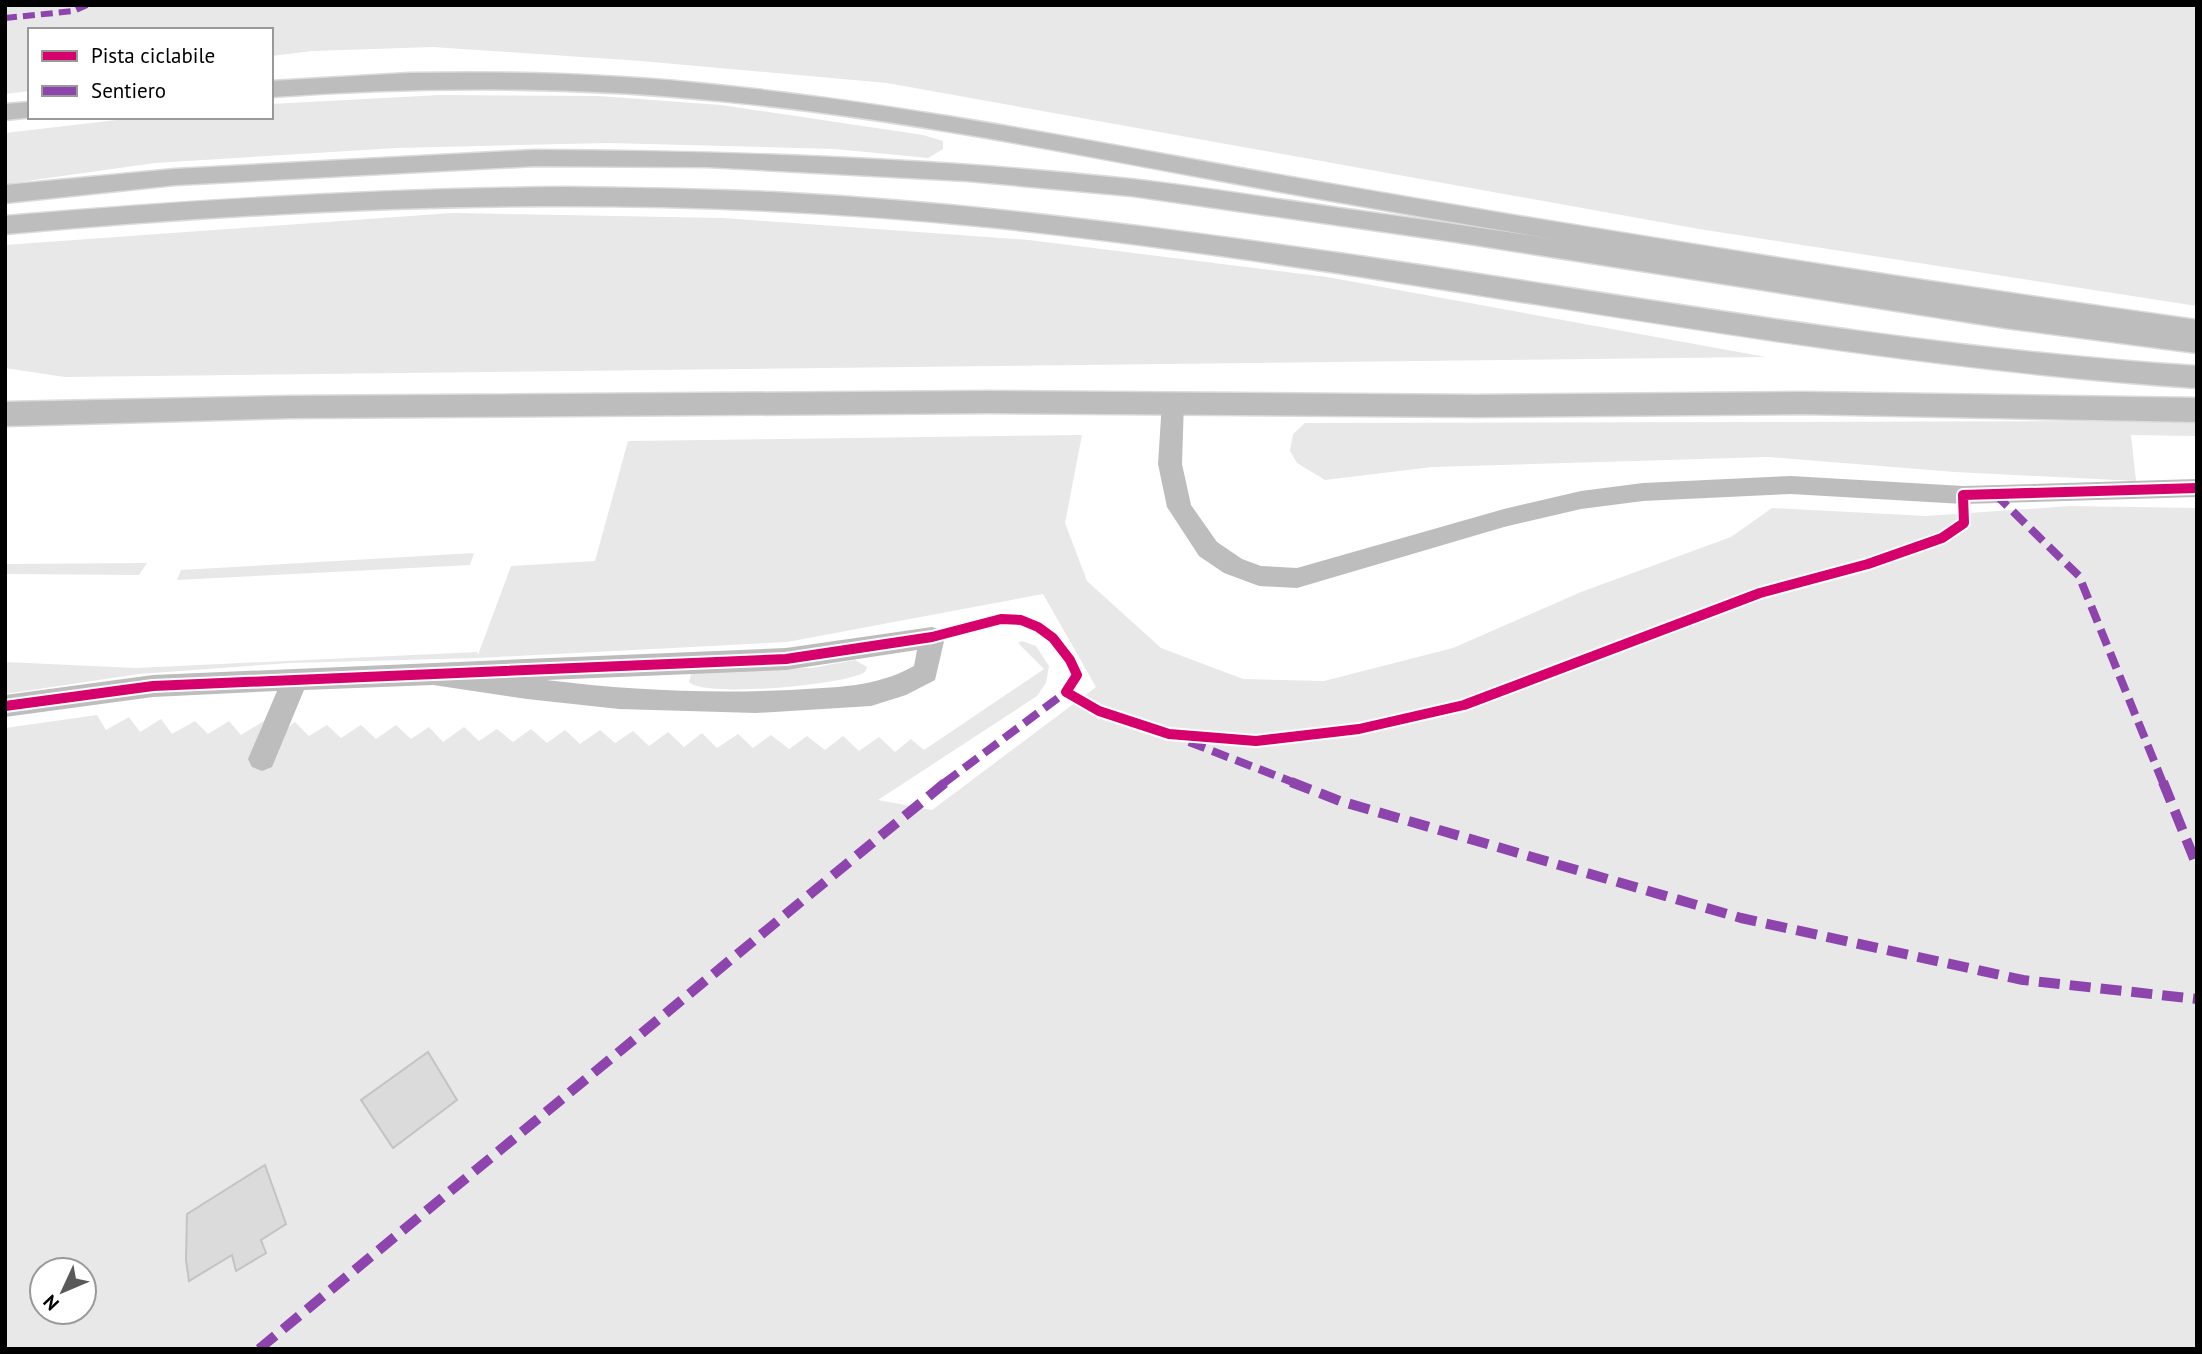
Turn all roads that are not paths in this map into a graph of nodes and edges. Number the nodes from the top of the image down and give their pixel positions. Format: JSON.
{"nodes":[{"id":1,"x":273,"y":89,"type":"edge"},
{"id":2,"x":28,"y":110,"type":"edge"},
{"id":3,"x":5,"y":112,"type":"edge"},
{"id":4,"x":5,"y":194,"type":"edge"},
{"id":5,"x":5,"y":225,"type":"edge"},
{"id":6,"x":2197,"y":330,"type":"edge"},
{"id":7,"x":2197,"y":342,"type":"edge"},
{"id":8,"x":2197,"y":377,"type":"edge"},
{"id":9,"x":1172,"y":402,"type":"junction"},
{"id":10,"x":15,"y":410,"type":"edge"},
{"id":11,"x":2197,"y":410,"type":"edge"},
{"id":12,"x":2197,"y":488,"type":"edge"},
{"id":13,"x":436,"y":675,"type":"junction"},
{"id":14,"x":296,"y":679,"type":"junction"},
{"id":15,"x":5,"y":706,"type":"edge"},
{"id":16,"x":262,"y":759,"type":"dead end"}],
"edges":[{"from":1,"to":6,"type":"main road"},
{"from":2,"to":3,"type":"main road"},
{"from":4,"to":7,"type":"main road"},
{"from":5,"to":8,"type":"main road"},
{"from":9,"to":10,"type":"main road"},
{"from":9,"to":11,"type":"main road"},
{"from":9,"to":12,"type":"lane"},
{"from":13,"to":13,"type":"lane"},
{"from":13,"to":14,"type":"lane"},
{"from":14,"to":15,"type":"lane"},
{"from":14,"to":16,"type":"lane"}]}
